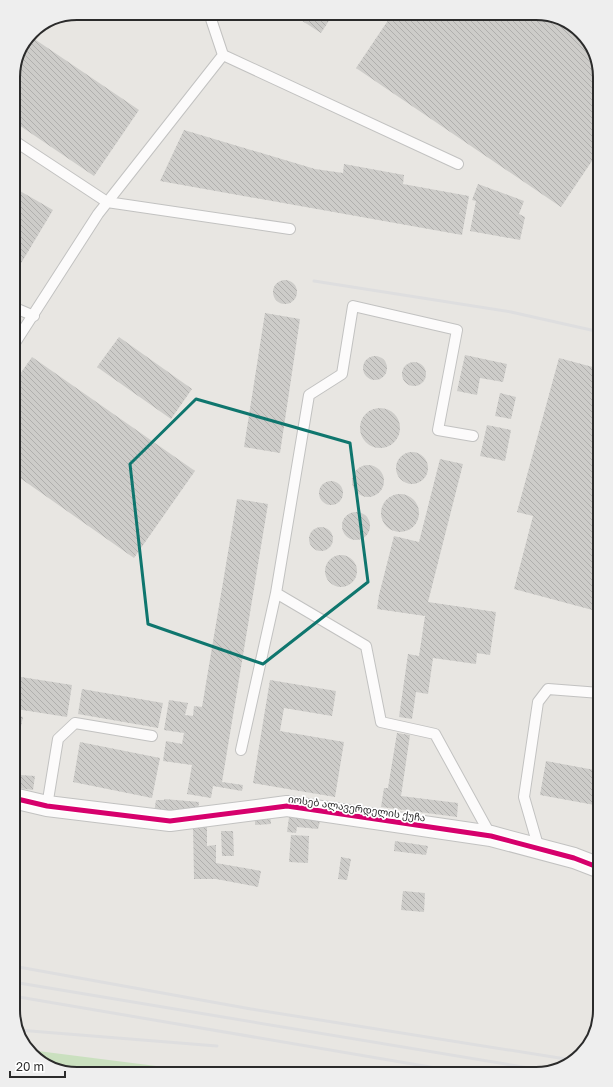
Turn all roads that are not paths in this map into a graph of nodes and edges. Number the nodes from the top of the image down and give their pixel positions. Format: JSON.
{"nodes":[{"id":1,"x":211,"y":20,"type":"edge"},
{"id":2,"x":223,"y":56,"type":"junction"},
{"id":3,"x":20,"y":145,"type":"edge"},
{"id":4,"x":458,"y":164,"type":"dead end"},
{"id":5,"x":107,"y":202,"type":"junction"},
{"id":6,"x":290,"y":229,"type":"dead end"},
{"id":7,"x":20,"y":310,"type":"edge"},
{"id":8,"x":34,"y":316,"type":"junction"},
{"id":9,"x":20,"y":336,"type":"edge"},
{"id":10,"x":472,"y":436,"type":"dead end"},
{"id":11,"x":276,"y":593,"type":"junction"},
{"id":12,"x":593,"y":692,"type":"edge"},
{"id":13,"x":152,"y":736,"type":"dead end"},
{"id":14,"x":241,"y":750,"type":"dead end"},
{"id":15,"x":20,"y":800,"type":"edge"},
{"id":16,"x":47,"y":806,"type":"junction"},
{"id":17,"x":491,"y":836,"type":"junction"},
{"id":18,"x":539,"y":848,"type":"junction"},
{"id":19,"x":593,"y":865,"type":"edge"}],
"edges":[{"from":1,"to":2,"type":"lane"},
{"from":2,"to":4,"type":"lane"},
{"from":2,"to":5,"type":"lane"},
{"from":3,"to":5,"type":"lane"},
{"from":5,"to":6,"type":"lane"},
{"from":5,"to":8,"type":"lane"},
{"from":7,"to":8,"type":"lane"},
{"from":8,"to":9,"type":"lane"},
{"from":10,"to":11,"type":"lane"},
{"from":11,"to":14,"type":"lane"},
{"from":11,"to":17,"type":"lane"},
{"from":12,"to":18,"type":"lane"},
{"from":13,"to":16,"type":"lane"},
{"from":15,"to":16,"type":"street","name":"იოსებ ალავერდელის ქუჩა"},
{"from":16,"to":17,"type":"street","name":"იოსებ ალავერდელის ქუჩა"},
{"from":17,"to":18,"type":"street","name":"იოსებ ალავერდელის ქუჩა"},
{"from":18,"to":19,"type":"street","name":"იოსებ ალავერდელის ქუჩა"}]}
